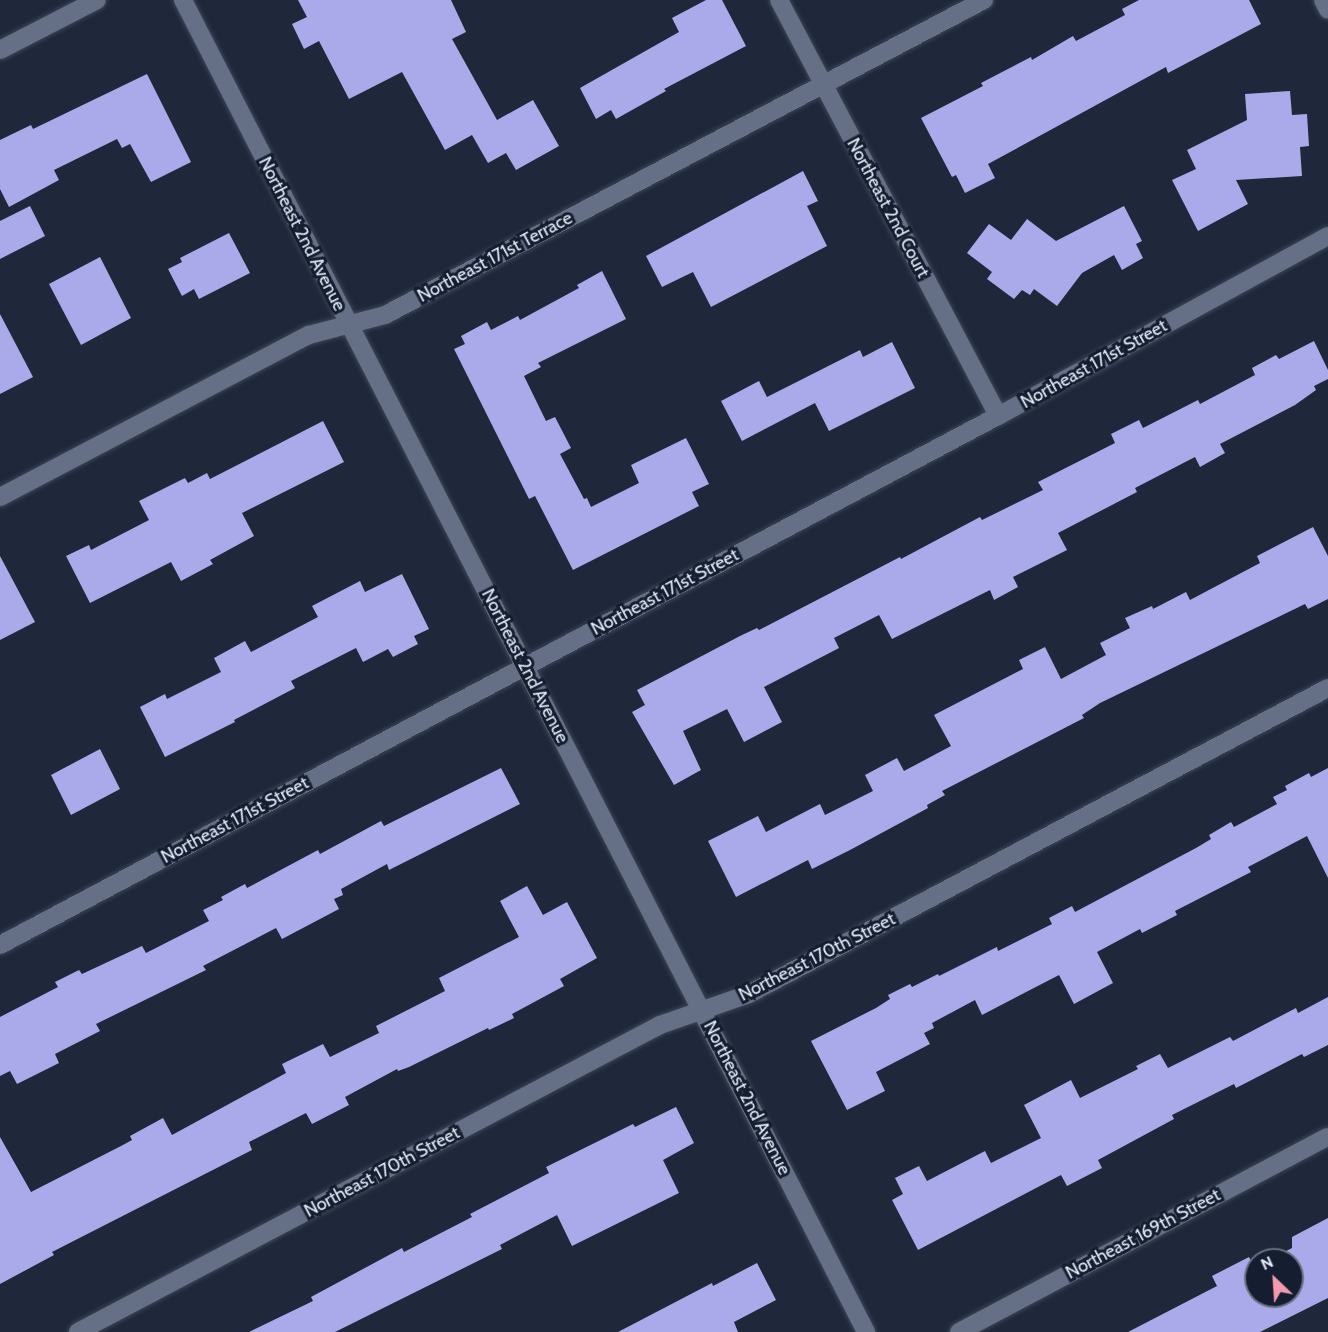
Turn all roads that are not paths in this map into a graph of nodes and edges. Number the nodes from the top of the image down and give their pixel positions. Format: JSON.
{"nodes":[{"id":1,"x":97,"y":0,"type":"edge"},
{"id":2,"x":779,"y":0,"type":"edge"},
{"id":3,"x":984,"y":0,"type":"edge"},
{"id":4,"x":1323,"y":0,"type":"edge"},
{"id":5,"x":188,"y":2,"type":"edge"},
{"id":6,"x":1328,"y":10,"type":"edge"},
{"id":7,"x":0,"y":50,"type":"edge"},
{"id":8,"x":823,"y":85,"type":"junction"},
{"id":9,"x":1328,"y":236,"type":"edge"},
{"id":10,"x":349,"y":325,"type":"junction"},
{"id":11,"x":998,"y":416,"type":"junction"},
{"id":12,"x":0,"y":497,"type":"edge"},
{"id":13,"x":525,"y":666,"type":"junction"},
{"id":14,"x":1328,"y":688,"type":"edge"},
{"id":15,"x":0,"y":945,"type":"edge"},
{"id":16,"x":703,"y":1010,"type":"junction"},
{"id":17,"x":1328,"y":1137,"type":"edge"},
{"id":18,"x":78,"y":1332,"type":"edge"},
{"id":19,"x":866,"y":1332,"type":"edge"},
{"id":20,"x":959,"y":1332,"type":"edge"}],
"edges":[{"from":1,"to":7,"type":"street"},
{"from":2,"to":8,"type":"street","name":"Northeast 2nd Court"},
{"from":3,"to":8,"type":"street","name":"Northeast 171st Terrace"},
{"from":4,"to":6,"type":"street"},
{"from":5,"to":10,"type":"street","name":"Northeast 2nd Avenue"},
{"from":8,"to":10,"type":"street","name":"Northeast 171st Terrace"},
{"from":8,"to":11,"type":"street","name":"Northeast 2nd Court"},
{"from":9,"to":11,"type":"street","name":"Northeast 171st Street"},
{"from":10,"to":12,"type":"street","name":"Northeast 171st Terrace"},
{"from":10,"to":13,"type":"street","name":"Northeast 2nd Avenue"},
{"from":11,"to":13,"type":"street","name":"Northeast 171st Street"},
{"from":13,"to":15,"type":"street","name":"Northeast 171st Street"},
{"from":13,"to":16,"type":"street","name":"Northeast 2nd Avenue"},
{"from":14,"to":16,"type":"street","name":"Northeast 170th Street"},
{"from":16,"to":18,"type":"street","name":"Northeast 170th Street"},
{"from":16,"to":19,"type":"street","name":"Northeast 2nd Avenue"},
{"from":17,"to":20,"type":"street","name":"Northeast 169th Street"}]}
